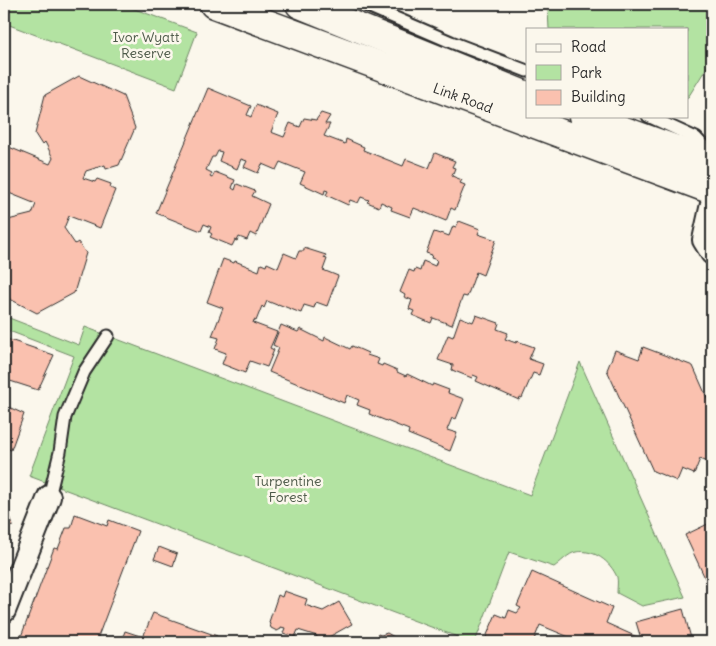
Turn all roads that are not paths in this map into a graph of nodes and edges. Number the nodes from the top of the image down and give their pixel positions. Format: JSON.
{"nodes":[{"id":1,"x":214,"y":4,"type":"edge"},
{"id":2,"x":300,"y":4,"type":"edge"},
{"id":3,"x":363,"y":4,"type":"edge"},
{"id":4,"x":526,"y":71,"type":"edge"},
{"id":5,"x":526,"y":96,"type":"edge"},
{"id":6,"x":588,"y":118,"type":"edge"},
{"id":7,"x":652,"y":118,"type":"edge"},
{"id":8,"x":712,"y":155,"type":"edge"},
{"id":9,"x":712,"y":163,"type":"edge"},
{"id":10,"x":712,"y":190,"type":"edge"},
{"id":11,"x":712,"y":204,"type":"edge"},
{"id":12,"x":712,"y":253,"type":"edge"},
{"id":13,"x":108,"y":336,"type":"dead end"},
{"id":14,"x":48,"y":497,"type":"joint"},
{"id":15,"x":4,"y":611,"type":"edge"}],
"edges":[{"from":1,"to":10,"type":"main road","name":"Link Road"},
{"from":2,"to":5,"type":"main road","name":"Link Road"},
{"from":3,"to":4,"type":"lane"},
{"from":6,"to":9,"type":"main road"},
{"from":7,"to":8,"type":"lane"},
{"from":11,"to":12,"type":"street"},
{"from":13,"to":14,"type":"lane"},
{"from":14,"to":15,"type":"street"}]}
